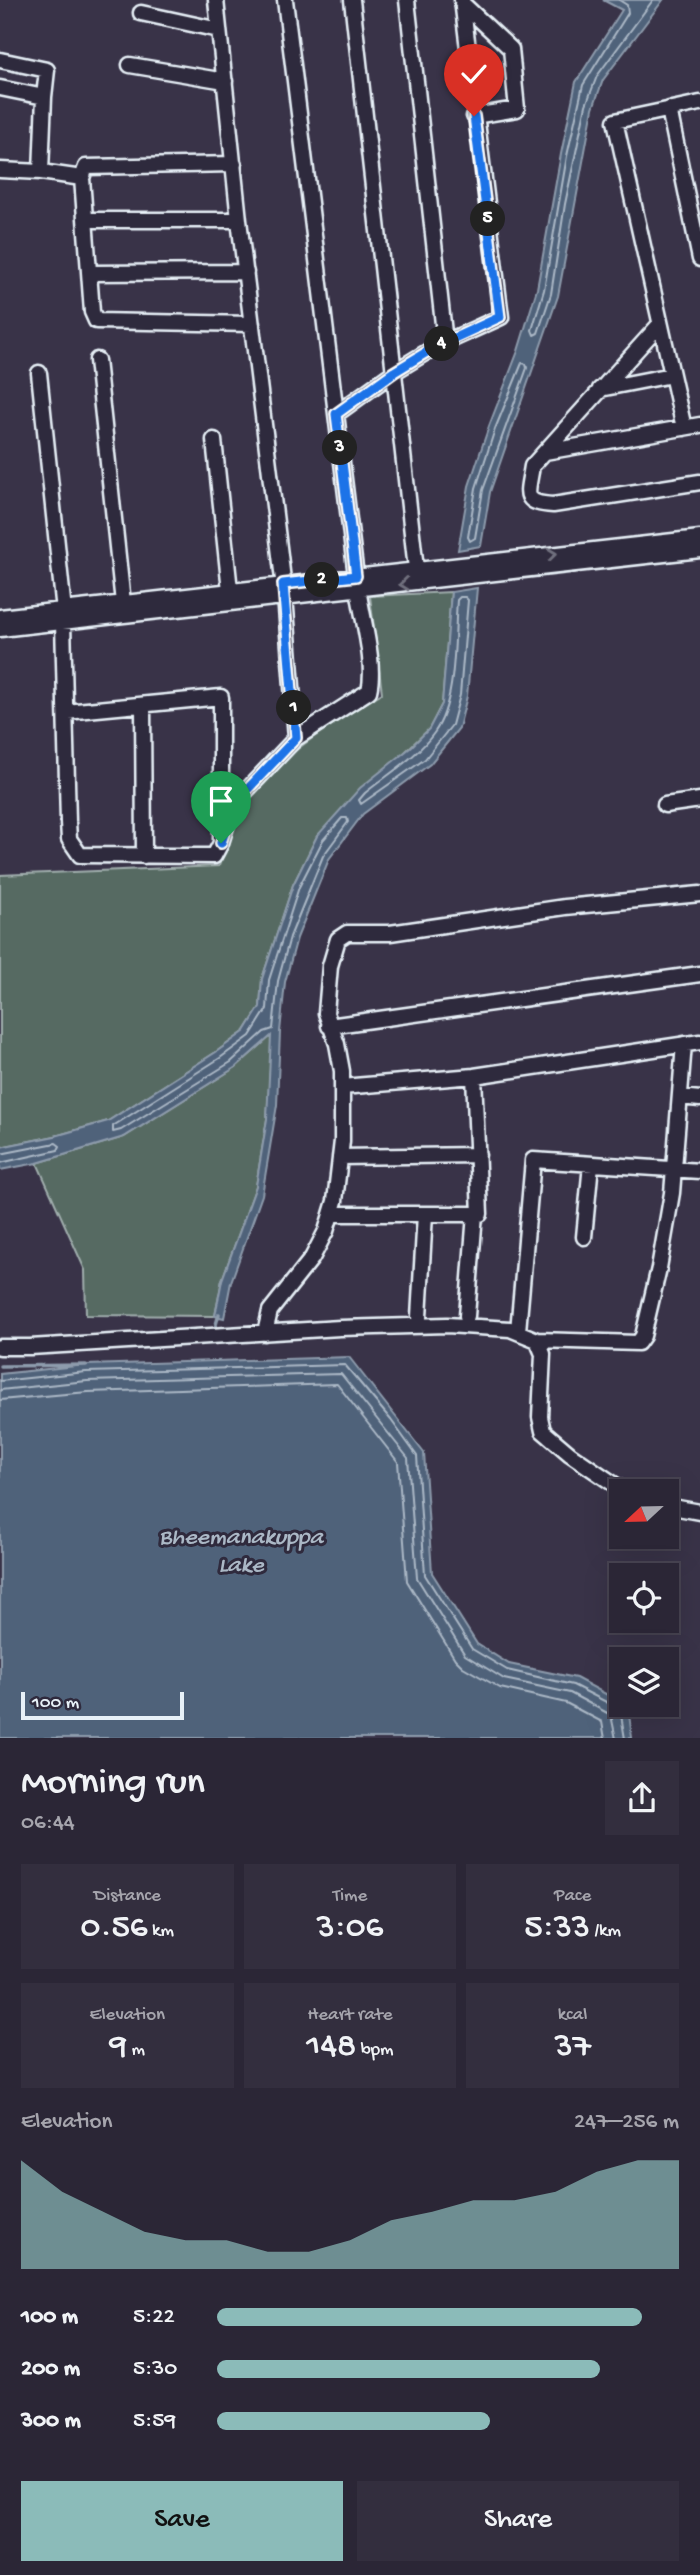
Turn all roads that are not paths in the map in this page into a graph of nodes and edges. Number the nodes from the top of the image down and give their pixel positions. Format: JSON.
{"nodes":[{"id":1,"x":216,"y":0,"type":"edge"},
{"id":2,"x":285,"y":0,"type":"edge"},
{"id":3,"x":352,"y":0,"type":"edge"},
{"id":4,"x":407,"y":0,"type":"edge"},
{"id":5,"x":462,"y":1,"type":"edge"},
{"id":6,"x":141,"y":13,"type":"dead end"},
{"id":7,"x":219,"y":30,"type":"junction"},
{"id":8,"x":0,"y":60,"type":"edge"},
{"id":9,"x":130,"y":65,"type":"dead end"},
{"id":10,"x":225,"y":80,"type":"junction"},
{"id":11,"x":0,"y":88,"type":"edge"},
{"id":12,"x":44,"y":97,"type":"junction"},
{"id":13,"x":700,"y":103,"type":"edge"},
{"id":14,"x":669,"y":109,"type":"junction"},
{"id":15,"x":474,"y":116,"type":"junction"},
{"id":16,"x":234,"y":164,"type":"junction"},
{"id":17,"x":0,"y":170,"type":"edge"},
{"id":18,"x":41,"y":172,"type":"junction"},
{"id":19,"x":82,"y":178,"type":"junction"},
{"id":20,"x":86,"y":220,"type":"junction"},
{"id":21,"x":239,"y":220,"type":"junction"},
{"id":22,"x":700,"y":259,"type":"edge"},
{"id":23,"x":246,"y":272,"type":"junction"},
{"id":24,"x":90,"y":273,"type":"junction"},
{"id":25,"x":252,"y":324,"type":"junction"},
{"id":26,"x":660,"y":324,"type":"junction"},
{"id":27,"x":445,"y":342,"type":"junction"},
{"id":28,"x":97,"y":360,"type":"dead end"},
{"id":29,"x":394,"y":372,"type":"junction"},
{"id":30,"x":39,"y":373,"type":"dead end"},
{"id":31,"x":672,"y":375,"type":"junction"},
{"id":32,"x":600,"y":389,"type":"junction"},
{"id":33,"x":336,"y":414,"type":"junction"},
{"id":34,"x":700,"y":425,"type":"edge"},
{"id":35,"x":684,"y":428,"type":"junction"},
{"id":36,"x":214,"y":440,"type":"dead end"},
{"id":37,"x":545,"y":452,"type":"junction"},
{"id":38,"x":700,"y":482,"type":"edge"},
{"id":39,"x":700,"y":538,"type":"edge"},
{"id":40,"x":700,"y":550,"type":"edge"},
{"id":41,"x":416,"y":569,"type":"junction"},
{"id":42,"x":478,"y":569,"type":"junction"},
{"id":43,"x":357,"y":582,"type":"junction"},
{"id":44,"x":230,"y":590,"type":"junction"},
{"id":45,"x":284,"y":590,"type":"junction"},
{"id":46,"x":123,"y":603,"type":"junction"},
{"id":47,"x":64,"y":616,"type":"junction"},
{"id":48,"x":0,"y":617,"type":"edge"},
{"id":49,"x":0,"y":629,"type":"edge"},
{"id":50,"x":142,"y":705,"type":"junction"},
{"id":51,"x":66,"y":712,"type":"junction"},
{"id":52,"x":296,"y":738,"type":"junction"},
{"id":53,"x":700,"y":800,"type":"edge"},
{"id":54,"x":665,"y":805,"type":"dead end"},
{"id":55,"x":221,"y":843,"type":"junction"},
{"id":56,"x":144,"y":856,"type":"junction"},
{"id":57,"x":700,"y":894,"type":"edge"},
{"id":58,"x":700,"y":974,"type":"edge"},
{"id":59,"x":329,"y":1026,"type":"junction"},
{"id":60,"x":700,"y":1042,"type":"edge"},
{"id":61,"x":684,"y":1044,"type":"junction"},
{"id":62,"x":474,"y":1076,"type":"junction"},
{"id":63,"x":342,"y":1087,"type":"junction"},
{"id":64,"x":680,"y":1097,"type":"junction"},
{"id":65,"x":700,"y":1099,"type":"edge"},
{"id":66,"x":478,"y":1155,"type":"junction"},
{"id":67,"x":340,"y":1157,"type":"junction"},
{"id":68,"x":591,"y":1164,"type":"junction"},
{"id":69,"x":674,"y":1169,"type":"junction"},
{"id":70,"x":700,"y":1171,"type":"edge"},
{"id":71,"x":331,"y":1214,"type":"junction"},
{"id":72,"x":425,"y":1214,"type":"junction"},
{"id":73,"x":475,"y":1214,"type":"junction"},
{"id":74,"x":584,"y":1237,"type":"dead end"},
{"id":75,"x":467,"y":1316,"type":"dead end"},
{"id":76,"x":419,"y":1317,"type":"dead end"},
{"id":77,"x":518,"y":1331,"type":"junction"},
{"id":78,"x":265,"y":1333,"type":"junction"},
{"id":79,"x":537,"y":1340,"type":"junction"},
{"id":80,"x":0,"y":1347,"type":"edge"},
{"id":81,"x":609,"y":1481,"type":"edge"},
{"id":82,"x":679,"y":1508,"type":"edge"},
{"id":83,"x":700,"y":1512,"type":"edge"}],
"edges":[{"from":1,"to":7,"type":"street"},
{"from":2,"to":33,"type":"street"},
{"from":3,"to":29,"type":"street"},
{"from":4,"to":27,"type":"street"},
{"from":5,"to":15,"type":"street"},
{"from":5,"to":15,"type":"street"},
{"from":6,"to":7,"type":"street"},
{"from":7,"to":10,"type":"street"},
{"from":8,"to":12,"type":"street"},
{"from":9,"to":10,"type":"street"},
{"from":10,"to":16,"type":"street"},
{"from":11,"to":12,"type":"street"},
{"from":12,"to":18,"type":"street"},
{"from":13,"to":14,"type":"street"},
{"from":14,"to":22,"type":"street"},
{"from":14,"to":26,"type":"street"},
{"from":15,"to":27,"type":"street"},
{"from":16,"to":19,"type":"street"},
{"from":16,"to":21,"type":"street"},
{"from":17,"to":18,"type":"street"},
{"from":18,"to":19,"type":"street"},
{"from":19,"to":20,"type":"street"},
{"from":20,"to":21,"type":"street"},
{"from":20,"to":24,"type":"street"},
{"from":21,"to":23,"type":"street"},
{"from":23,"to":24,"type":"street"},
{"from":23,"to":25,"type":"street"},
{"from":24,"to":25,"type":"street"},
{"from":25,"to":45,"type":"street"},
{"from":26,"to":31,"type":"street"},
{"from":26,"to":32,"type":"street"},
{"from":27,"to":29,"type":"street"},
{"from":28,"to":46,"type":"street"},
{"from":29,"to":33,"type":"street"},
{"from":29,"to":41,"type":"street"},
{"from":30,"to":47,"type":"street"},
{"from":31,"to":32,"type":"street"},
{"from":31,"to":35,"type":"street"},
{"from":32,"to":37,"type":"street"},
{"from":33,"to":43,"type":"street"},
{"from":34,"to":35,"type":"street"},
{"from":35,"to":37,"type":"street"},
{"from":36,"to":44,"type":"street"},
{"from":37,"to":38,"type":"street"},
{"from":42,"to":39,"type":"street","one_way":true},
{"from":40,"to":42,"type":"street"},
{"from":41,"to":42,"type":"street"},
{"from":41,"to":43,"type":"street"},
{"from":42,"to":43,"type":"street","one_way":true},
{"from":43,"to":45,"type":"street"},
{"from":43,"to":52,"type":"street"},
{"from":44,"to":45,"type":"street"},
{"from":44,"to":46,"type":"street"},
{"from":45,"to":47,"type":"street"},
{"from":45,"to":52,"type":"street"},
{"from":46,"to":47,"type":"street"},
{"from":47,"to":48,"type":"street"},
{"from":47,"to":49,"type":"street"},
{"from":47,"to":51,"type":"street"},
{"from":50,"to":51,"type":"street"},
{"from":50,"to":55,"type":"street"},
{"from":50,"to":56,"type":"street"},
{"from":51,"to":56,"type":"street"},
{"from":52,"to":55,"type":"street"},
{"from":53,"to":54,"type":"street"},
{"from":55,"to":56,"type":"street"},
{"from":57,"to":59,"type":"street"},
{"from":58,"to":59,"type":"street"},
{"from":59,"to":63,"type":"street"},
{"from":60,"to":61,"type":"street"},
{"from":61,"to":62,"type":"street"},
{"from":61,"to":64,"type":"street"},
{"from":62,"to":63,"type":"street"},
{"from":62,"to":66,"type":"street"},
{"from":63,"to":67,"type":"street"},
{"from":64,"to":65,"type":"street"},
{"from":64,"to":69,"type":"street"},
{"from":66,"to":67,"type":"street"},
{"from":66,"to":73,"type":"street"},
{"from":67,"to":71,"type":"street"},
{"from":68,"to":69,"type":"street"},
{"from":68,"to":74,"type":"street"},
{"from":68,"to":77,"type":"street"},
{"from":69,"to":70,"type":"street"},
{"from":69,"to":79,"type":"street"},
{"from":71,"to":72,"type":"street"},
{"from":71,"to":78,"type":"street"},
{"from":72,"to":73,"type":"street"},
{"from":72,"to":76,"type":"street"},
{"from":73,"to":75,"type":"street"},
{"from":77,"to":78,"type":"street"},
{"from":77,"to":79,"type":"street"},
{"from":78,"to":80,"type":"street"},
{"from":79,"to":81,"type":"street"},
{"from":82,"to":83,"type":"street"}]}
